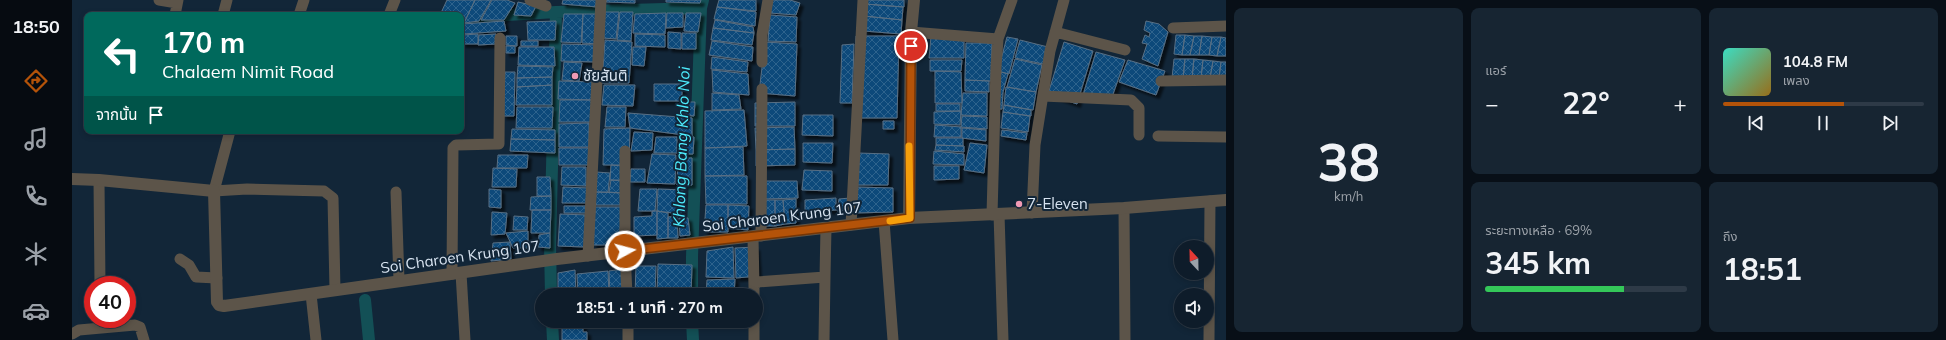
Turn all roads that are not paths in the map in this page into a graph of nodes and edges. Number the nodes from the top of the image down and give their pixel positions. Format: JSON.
{"nodes":[{"id":1,"x":159,"y":0,"type":"edge"},
{"id":2,"x":227,"y":0,"type":"edge"},
{"id":3,"x":304,"y":0,"type":"edge"},
{"id":4,"x":395,"y":0,"type":"edge"},
{"id":5,"x":530,"y":0,"type":"edge"},
{"id":6,"x":768,"y":0,"type":"edge"},
{"id":7,"x":863,"y":0,"type":"edge"},
{"id":8,"x":914,"y":0,"type":"edge"},
{"id":9,"x":1012,"y":0,"type":"edge"},
{"id":10,"x":1064,"y":0,"type":"edge"},
{"id":11,"x":601,"y":1,"type":"edge"},
{"id":12,"x":178,"y":2,"type":"edge"},
{"id":13,"x":546,"y":6,"type":"dead end"},
{"id":14,"x":176,"y":12,"type":"edge"},
{"id":15,"x":224,"y":12,"type":"edge"},
{"id":16,"x":300,"y":12,"type":"edge"},
{"id":17,"x":390,"y":12,"type":"edge"},
{"id":18,"x":1226,"y":26,"type":"edge"},
{"id":19,"x":1173,"y":28,"type":"dead end"},
{"id":20,"x":911,"y":32,"type":"junction"},
{"id":21,"x":1055,"y":32,"type":"junction"},
{"id":22,"x":500,"y":38,"type":"dead end"},
{"id":23,"x":998,"y":39,"type":"junction"},
{"id":24,"x":1125,"y":50,"type":"dead end"},
{"id":25,"x":762,"y":62,"type":"dead end"},
{"id":26,"x":1226,"y":80,"type":"edge"},
{"id":27,"x":1161,"y":81,"type":"dead end"},
{"id":28,"x":762,"y":89,"type":"dead end"},
{"id":29,"x":1043,"y":96,"type":"junction"},
{"id":30,"x":229,"y":134,"type":"edge"},
{"id":31,"x":1139,"y":135,"type":"dead end"},
{"id":32,"x":1158,"y":136,"type":"dead end"},
{"id":33,"x":1226,"y":137,"type":"edge"},
{"id":34,"x":624,"y":151,"type":"dead end"},
{"id":35,"x":72,"y":179,"type":"edge"},
{"id":36,"x":99,"y":180,"type":"junction"},
{"id":37,"x":214,"y":191,"type":"junction"},
{"id":38,"x":396,"y":192,"type":"dead end"},
{"id":39,"x":1210,"y":200,"type":"junction"},
{"id":40,"x":1226,"y":200,"type":"edge"},
{"id":41,"x":1124,"y":208,"type":"junction"},
{"id":42,"x":1032,"y":213,"type":"junction"},
{"id":43,"x":996,"y":214,"type":"junction"},
{"id":44,"x":910,"y":218,"type":"junction"},
{"id":45,"x":884,"y":222,"type":"junction"},
{"id":46,"x":851,"y":225,"type":"junction"},
{"id":47,"x":826,"y":228,"type":"junction"},
{"id":48,"x":757,"y":236,"type":"junction"},
{"id":49,"x":625,"y":251,"type":"junction"},
{"id":50,"x":588,"y":256,"type":"junction"},
{"id":51,"x":180,"y":259,"type":"dead end"},
{"id":52,"x":456,"y":273,"type":"junction"},
{"id":53,"x":100,"y":276,"type":"edge"},
{"id":54,"x":825,"y":277,"type":"junction"},
{"id":55,"x":217,"y":278,"type":"junction"},
{"id":56,"x":399,"y":281,"type":"junction"},
{"id":57,"x":627,"y":288,"type":"edge"},
{"id":58,"x":754,"y":288,"type":"edge"},
{"id":59,"x":755,"y":288,"type":"edge"},
{"id":60,"x":336,"y":290,"type":"junction"},
{"id":61,"x":311,"y":294,"type":"junction"},
{"id":62,"x":628,"y":328,"type":"edge"},
{"id":63,"x":754,"y":328,"type":"edge"},
{"id":64,"x":72,"y":333,"type":"edge"},
{"id":65,"x":144,"y":340,"type":"edge"},
{"id":66,"x":316,"y":340,"type":"edge"},
{"id":67,"x":465,"y":340,"type":"edge"},
{"id":68,"x":628,"y":340,"type":"edge"},
{"id":69,"x":754,"y":340,"type":"edge"},
{"id":70,"x":824,"y":340,"type":"edge"},
{"id":71,"x":893,"y":340,"type":"edge"},
{"id":72,"x":1003,"y":340,"type":"edge"},
{"id":73,"x":1125,"y":340,"type":"edge"},
{"id":74,"x":1209,"y":340,"type":"edge"}],
"edges":[{"from":1,"to":12,"type":"street"},
{"from":2,"to":15,"type":"street"},
{"from":3,"to":16,"type":"street"},
{"from":4,"to":17,"type":"street"},
{"from":5,"to":13,"type":"street"},
{"from":6,"to":25,"type":"street"},
{"from":7,"to":46,"type":"street"},
{"from":8,"to":20,"type":"street"},
{"from":9,"to":23,"type":"street"},
{"from":10,"to":21,"type":"street"},
{"from":11,"to":50,"type":"street"},
{"from":12,"to":14,"type":"street"},
{"from":18,"to":19,"type":"street"},
{"from":20,"to":23,"type":"street"},
{"from":20,"to":44,"type":"street"},
{"from":21,"to":24,"type":"street"},
{"from":21,"to":29,"type":"street"},
{"from":22,"to":52,"type":"street"},
{"from":23,"to":43,"type":"street"},
{"from":26,"to":27,"type":"street"},
{"from":28,"to":48,"type":"street"},
{"from":29,"to":31,"type":"street"},
{"from":29,"to":42,"type":"street"},
{"from":30,"to":37,"type":"street","name":"Soi Charoen Krung 107"},
{"from":32,"to":33,"type":"street"},
{"from":34,"to":49,"type":"street"},
{"from":35,"to":36,"type":"street"},
{"from":36,"to":37,"type":"street"},
{"from":36,"to":53,"type":"street"},
{"from":37,"to":55,"type":"street","name":"Soi Charoen Krung 107"},
{"from":37,"to":60,"type":"street"},
{"from":38,"to":56,"type":"street"},
{"from":39,"to":40,"type":"street","name":"Soi Charoen Krung 107"},
{"from":39,"to":41,"type":"street","name":"Soi Charoen Krung 107"},
{"from":39,"to":74,"type":"street"},
{"from":41,"to":42,"type":"street","name":"Soi Charoen Krung 107"},
{"from":41,"to":73,"type":"street"},
{"from":42,"to":43,"type":"street","name":"Soi Charoen Krung 107"},
{"from":43,"to":44,"type":"street","name":"Soi Charoen Krung 107"},
{"from":43,"to":72,"type":"street"},
{"from":44,"to":45,"type":"street","name":"Soi Charoen Krung 107"},
{"from":45,"to":46,"type":"street","name":"Soi Charoen Krung 107"},
{"from":45,"to":71,"type":"street"},
{"from":46,"to":47,"type":"street","name":"Soi Charoen Krung 107"},
{"from":47,"to":48,"type":"street","name":"Soi Charoen Krung 107"},
{"from":47,"to":54,"type":"street"},
{"from":48,"to":49,"type":"street","name":"Soi Charoen Krung 107"},
{"from":48,"to":58,"type":"street"},
{"from":49,"to":50,"type":"street","name":"Soi Charoen Krung 107"},
{"from":49,"to":57,"type":"street"},
{"from":50,"to":52,"type":"street","name":"Soi Charoen Krung 107"},
{"from":51,"to":55,"type":"street"},
{"from":52,"to":56,"type":"street","name":"Soi Charoen Krung 107"},
{"from":52,"to":67,"type":"street"},
{"from":54,"to":59,"type":"street"},
{"from":54,"to":70,"type":"street"},
{"from":55,"to":61,"type":"street","name":"Soi Charoen Krung 107"},
{"from":56,"to":60,"type":"street","name":"Soi Charoen Krung 107"},
{"from":60,"to":61,"type":"street","name":"Soi Charoen Krung 107"},
{"from":61,"to":66,"type":"street"},
{"from":62,"to":68,"type":"street"},
{"from":63,"to":69,"type":"street"},
{"from":64,"to":65,"type":"street"}]}
